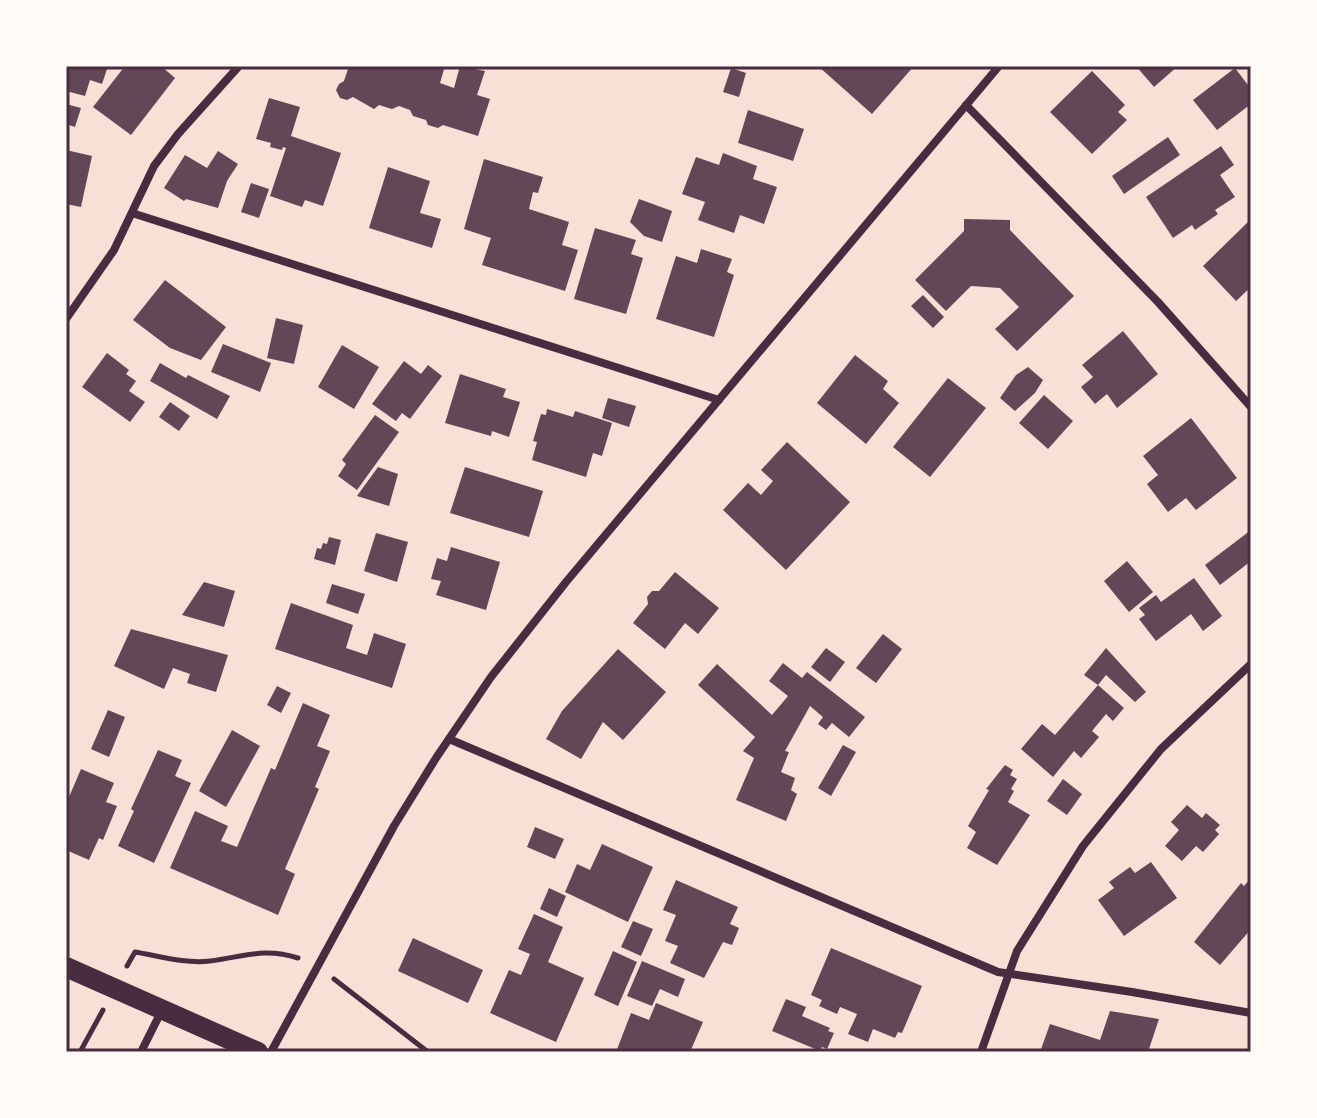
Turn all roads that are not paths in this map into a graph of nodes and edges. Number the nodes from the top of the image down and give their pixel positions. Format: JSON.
{"nodes":[{"id":1,"x":239,"y":66,"type":"edge"},
{"id":2,"x":999,"y":66,"type":"edge"},
{"id":3,"x":966,"y":105,"type":"junction"},
{"id":4,"x":132,"y":213,"type":"junction"},
{"id":5,"x":66,"y":319,"type":"edge"},
{"id":6,"x":719,"y":400,"type":"junction"},
{"id":7,"x":1251,"y":407,"type":"edge"},
{"id":8,"x":1251,"y":664,"type":"edge"},
{"id":9,"x":449,"y":739,"type":"junction"},
{"id":10,"x":66,"y":967,"type":"edge"},
{"id":11,"x":1007,"y":974,"type":"junction"},
{"id":12,"x":162,"y":1010,"type":"junction"},
{"id":13,"x":1251,"y":1013,"type":"edge"},
{"id":14,"x":141,"y":1052,"type":"edge"},
{"id":15,"x":258,"y":1052,"type":"edge"},
{"id":16,"x":271,"y":1052,"type":"edge"},
{"id":17,"x":981,"y":1052,"type":"edge"}],
"edges":[{"from":1,"to":4,"type":"street"},
{"from":2,"to":3,"type":"street"},
{"from":3,"to":6,"type":"street"},
{"from":3,"to":7,"type":"street"},
{"from":4,"to":5,"type":"street"},
{"from":4,"to":6,"type":"street"},
{"from":6,"to":9,"type":"street"},
{"from":8,"to":11,"type":"street"},
{"from":9,"to":11,"type":"street"},
{"from":9,"to":16,"type":"street"},
{"from":10,"to":12,"type":"main road"},
{"from":11,"to":13,"type":"street"},
{"from":11,"to":17,"type":"street"},
{"from":12,"to":14,"type":"street"},
{"from":12,"to":15,"type":"main road"}]}
